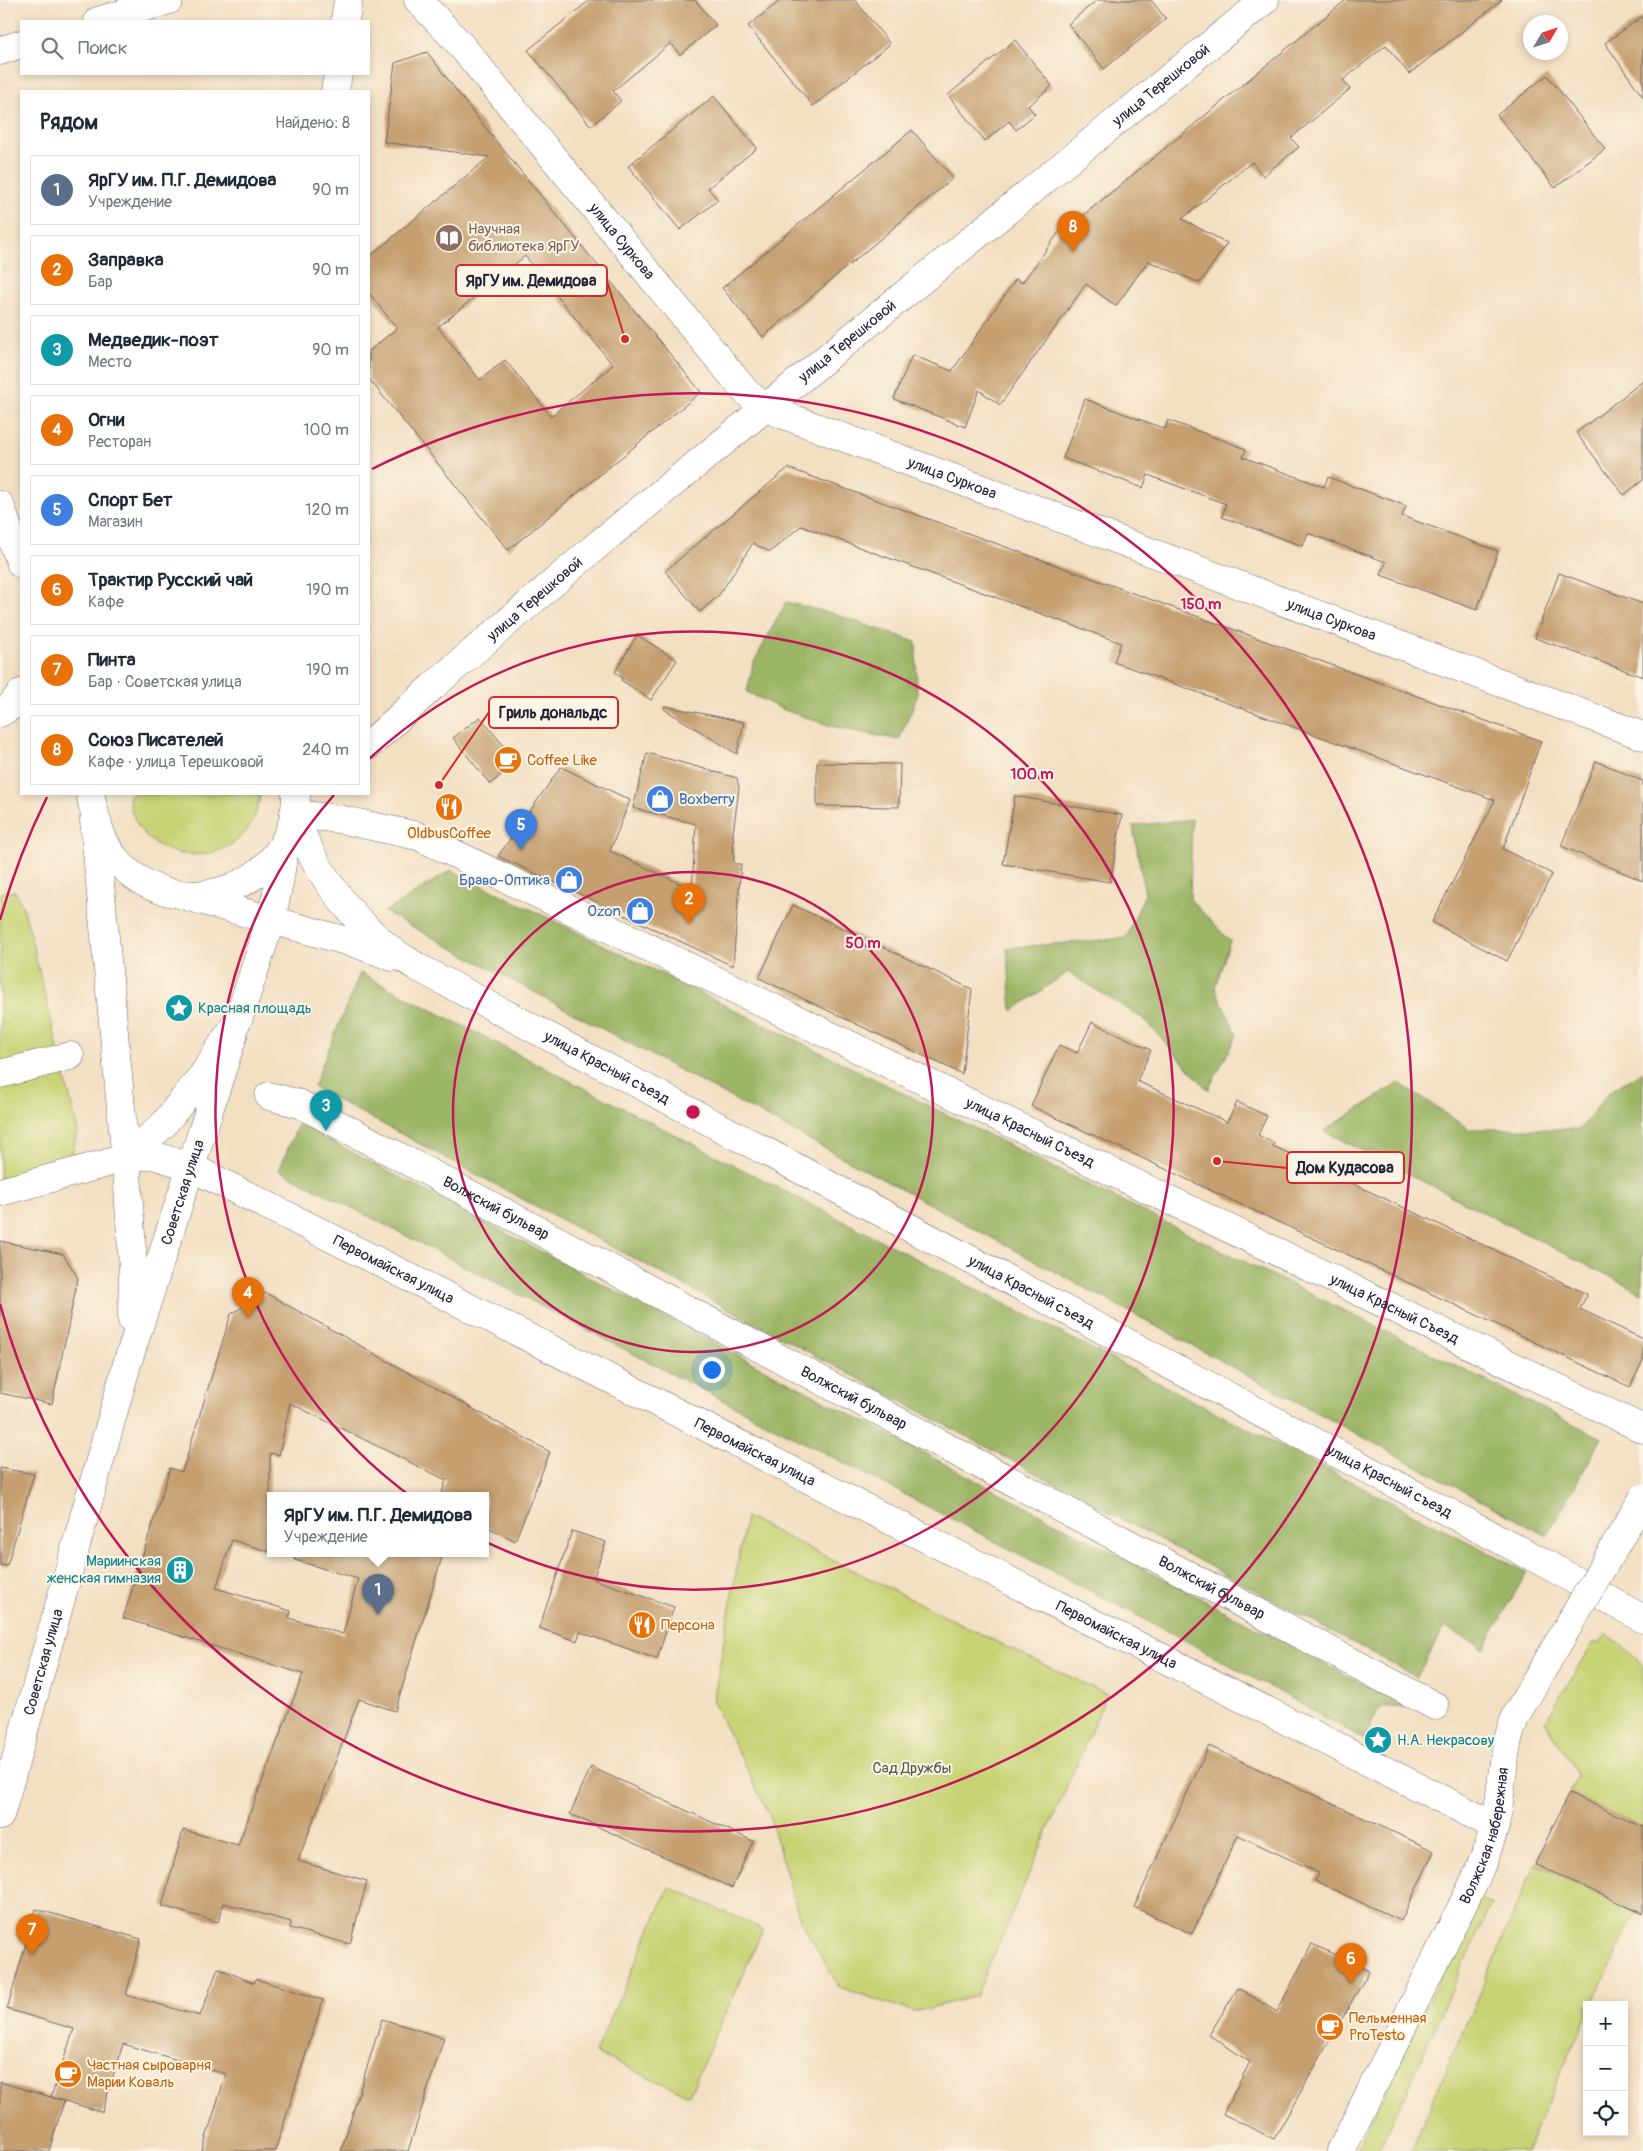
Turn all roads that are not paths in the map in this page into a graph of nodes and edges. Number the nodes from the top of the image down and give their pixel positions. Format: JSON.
{"nodes":[{"id":1,"x":170,"y":0,"type":"edge"},
{"id":2,"x":348,"y":0,"type":"edge"},
{"id":3,"x":418,"y":0,"type":"edge"},
{"id":4,"x":1265,"y":0,"type":"edge"},
{"id":5,"x":101,"y":20,"type":"edge"},
{"id":6,"x":345,"y":20,"type":"edge"},
{"id":7,"x":20,"y":44,"type":"edge"},
{"id":8,"x":0,"y":51,"type":"edge"},
{"id":9,"x":338,"y":75,"type":"edge"},
{"id":10,"x":335,"y":90,"type":"edge"},
{"id":11,"x":765,"y":408,"type":"junction"},
{"id":12,"x":0,"y":505,"type":"edge"},
{"id":13,"x":20,"y":561,"type":"edge"},
{"id":14,"x":20,"y":694,"type":"edge"},
{"id":15,"x":0,"y":713,"type":"edge"},
{"id":16,"x":20,"y":715,"type":"edge"},
{"id":17,"x":0,"y":718,"type":"edge"},
{"id":18,"x":1643,"y":736,"type":"edge"},
{"id":19,"x":370,"y":744,"type":"edge"},
{"id":20,"x":315,"y":795,"type":"edge"},
{"id":21,"x":92,"y":801,"type":"edge"},
{"id":22,"x":292,"y":815,"type":"edge"},
{"id":23,"x":181,"y":894,"type":"junction"},
{"id":24,"x":271,"y":920,"type":"junction"},
{"id":25,"x":417,"y":967,"type":"junction"},
{"id":26,"x":238,"y":1020,"type":"junction"},
{"id":27,"x":70,"y":1056,"type":"dead end"},
{"id":28,"x":0,"y":1074,"type":"edge"},
{"id":29,"x":269,"y":1096,"type":"dead end"},
{"id":30,"x":126,"y":1158,"type":"junction"},
{"id":31,"x":190,"y":1167,"type":"junction"},
{"id":32,"x":0,"y":1192,"type":"edge"},
{"id":33,"x":127,"y":1364,"type":"junction"},
{"id":34,"x":1643,"y":1429,"type":"edge"},
{"id":35,"x":1643,"y":1498,"type":"edge"},
{"id":36,"x":1643,"y":1619,"type":"edge"},
{"id":37,"x":1436,"y":1706,"type":"dead end"},
{"id":38,"x":0,"y":1816,"type":"edge"},
{"id":39,"x":1495,"y":1826,"type":"junction"},
{"id":40,"x":1341,"y":2151,"type":"edge"}],
"edges":[{"from":1,"to":5,"type":"street"},
{"from":2,"to":6,"type":"street"},
{"from":3,"to":11,"type":"street","name":"улица Суркова"},
{"from":4,"to":11,"type":"street","name":"улица Терешковой"},
{"from":7,"to":8,"type":"street"},
{"from":9,"to":10,"type":"street"},
{"from":11,"to":18,"type":"street","name":"улица Суркова"},
{"from":11,"to":19,"type":"street","name":"улица Терешковой"},
{"from":12,"to":13,"type":"street"},
{"from":14,"to":15,"type":"street"},
{"from":16,"to":17,"type":"street"},
{"from":20,"to":22,"type":"street"},
{"from":21,"to":23,"type":"street"},
{"from":21,"to":30,"type":"street"},
{"from":22,"to":23,"type":"street"},
{"from":22,"to":24,"type":"street"},
{"from":22,"to":25,"type":"street"},
{"from":22,"to":34,"type":"street","name":"улица Красный Съезд"},
{"from":23,"to":24,"type":"street"},
{"from":24,"to":25,"type":"street"},
{"from":24,"to":26,"type":"street"},
{"from":25,"to":36,"type":"street","name":"улица Красный съезд"},
{"from":26,"to":30,"type":"street"},
{"from":26,"to":31,"type":"street","name":"Советская улица"},
{"from":27,"to":28,"type":"street"},
{"from":29,"to":37,"type":"street","name":"Волжский бульвар"},
{"from":30,"to":31,"type":"street","name":"Первомайская улица"},
{"from":30,"to":32,"type":"street","name":"Первомайская улица"},
{"from":30,"to":33,"type":"street","name":"Советская улица"},
{"from":31,"to":33,"type":"street","name":"Советская улица"},
{"from":31,"to":39,"type":"street","name":"Первомайская улица"},
{"from":33,"to":38,"type":"street","name":"Советская улица"},
{"from":35,"to":39,"type":"street","name":"Волжская набережная","bridge":true},
{"from":39,"to":40,"type":"street","name":"Волжская набережная"}]}
